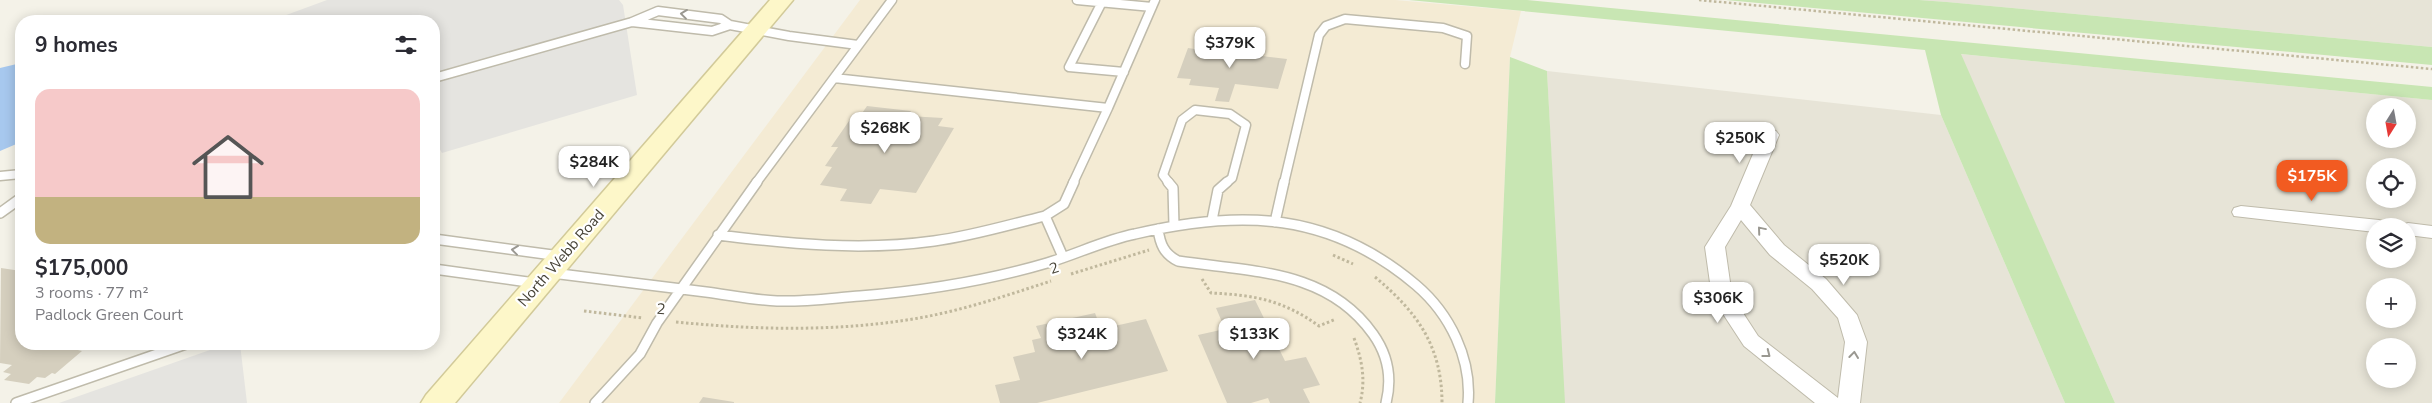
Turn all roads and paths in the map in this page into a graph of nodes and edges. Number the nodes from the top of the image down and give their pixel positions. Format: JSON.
{"nodes":[{"id":1,"x":782,"y":0,"type":"edge"},
{"id":2,"x":892,"y":0,"type":"edge"},
{"id":3,"x":1077,"y":0,"type":"edge"},
{"id":4,"x":1699,"y":0,"type":"edge"},
{"id":5,"x":1102,"y":2,"type":"junction"},
{"id":6,"x":1154,"y":4,"type":"edge"},
{"id":7,"x":632,"y":22,"type":"junction"},
{"id":8,"x":730,"y":26,"type":"junction"},
{"id":9,"x":758,"y":29,"type":"junction"},
{"id":10,"x":858,"y":45,"type":"junction"},
{"id":11,"x":1466,"y":64,"type":"dead end"},
{"id":12,"x":2432,"y":68,"type":"edge"},
{"id":13,"x":1124,"y":72,"type":"junction"},
{"id":14,"x":440,"y":76,"type":"edge"},
{"id":15,"x":834,"y":78,"type":"junction"},
{"id":16,"x":1108,"y":108,"type":"junction"},
{"id":17,"x":1770,"y":135,"type":"dead end"},
{"id":18,"x":15,"y":175,"type":"edge"},
{"id":19,"x":0,"y":176,"type":"edge"},
{"id":20,"x":15,"y":202,"type":"edge"},
{"id":21,"x":1740,"y":206,"type":"junction"},
{"id":22,"x":2242,"y":212,"type":"dead end"},
{"id":23,"x":0,"y":213,"type":"edge"},
{"id":24,"x":1045,"y":216,"type":"junction"},
{"id":25,"x":1212,"y":220,"type":"junction"},
{"id":26,"x":1274,"y":222,"type":"junction"},
{"id":27,"x":2366,"y":225,"type":"edge"},
{"id":28,"x":1174,"y":226,"type":"junction"},
{"id":29,"x":1158,"y":229,"type":"junction"},
{"id":30,"x":2416,"y":230,"type":"edge"},
{"id":31,"x":2432,"y":232,"type":"edge"},
{"id":32,"x":718,"y":235,"type":"junction"},
{"id":33,"x":440,"y":241,"type":"edge"},
{"id":34,"x":1160,"y":248,"type":"junction"},
{"id":35,"x":1325,"y":251,"type":"dead end"},
{"id":36,"x":1063,"y":257,"type":"junction"},
{"id":37,"x":1198,"y":264,"type":"junction"},
{"id":38,"x":1360,"y":268,"type":"dead end"},
{"id":39,"x":440,"y":269,"type":"edge"},
{"id":40,"x":550,"y":271,"type":"junction"},
{"id":41,"x":1368,"y":272,"type":"dead end"},
{"id":42,"x":1070,"y":274,"type":"dead end"},
{"id":43,"x":1061,"y":278,"type":"dead end"},
{"id":44,"x":682,"y":289,"type":"junction"},
{"id":45,"x":584,"y":311,"type":"dead end"},
{"id":46,"x":660,"y":320,"type":"junction"},
{"id":47,"x":1343,"y":323,"type":"dead end"},
{"id":48,"x":1353,"y":336,"type":"dead end"},
{"id":49,"x":169,"y":350,"type":"edge"},
{"id":50,"x":16,"y":403,"type":"edge"},
{"id":51,"x":437,"y":403,"type":"edge"},
{"id":52,"x":595,"y":403,"type":"edge"},
{"id":53,"x":1360,"y":403,"type":"edge"},
{"id":54,"x":1386,"y":403,"type":"edge"},
{"id":55,"x":1442,"y":403,"type":"edge"},
{"id":56,"x":1468,"y":403,"type":"edge"},
{"id":57,"x":1830,"y":403,"type":"edge"},
{"id":58,"x":1848,"y":403,"type":"edge"}],
"edges":[{"from":1,"to":9,"type":"main road","name":"North Webb Road"},
{"from":2,"to":10,"type":"lane"},
{"from":3,"to":5,"type":"lane"},
{"from":4,"to":12,"type":"path"},
{"from":5,"to":6,"type":"lane"},
{"from":5,"to":13,"type":"lane"},
{"from":6,"to":13,"type":"lane"},
{"from":7,"to":8,"type":"lane"},
{"from":8,"to":7,"type":"lane","one_way":true},
{"from":7,"to":14,"type":"lane"},
{"from":8,"to":9,"type":"lane"},
{"from":9,"to":10,"type":"lane"},
{"from":9,"to":40,"type":"main road","name":"North Webb Road"},
{"from":10,"to":15,"type":"lane"},
{"from":11,"to":26,"type":"lane"},
{"from":13,"to":16,"type":"lane"},
{"from":15,"to":16,"type":"lane"},
{"from":15,"to":32,"type":"lane"},
{"from":16,"to":24,"type":"lane"},
{"from":17,"to":21,"type":"street"},
{"from":18,"to":19,"type":"lane"},
{"from":20,"to":23,"type":"lane"},
{"from":21,"to":57,"type":"street","one_way":true},
{"from":58,"to":21,"type":"street","one_way":true},
{"from":22,"to":27,"type":"street"},
{"from":24,"to":32,"type":"lane"},
{"from":24,"to":36,"type":"lane"},
{"from":25,"to":26,"type":"lane"},
{"from":25,"to":28,"type":"lane"},
{"from":25,"to":28,"type":"lane"},
{"from":26,"to":56,"type":"lane"},
{"from":28,"to":29,"type":"lane"},
{"from":29,"to":34,"type":"lane"},
{"from":29,"to":36,"type":"lane"},
{"from":30,"to":31,"type":"street"},
{"from":32,"to":44,"type":"lane"},
{"from":40,"to":33,"type":"lane","one_way":true},
{"from":34,"to":37,"type":"lane"},
{"from":34,"to":42,"type":"path","name":"2"},
{"from":35,"to":38,"type":"path"},
{"from":36,"to":44,"type":"lane"},
{"from":37,"to":47,"type":"path"},
{"from":37,"to":54,"type":"lane"},
{"from":39,"to":40,"type":"lane"},
{"from":40,"to":44,"type":"lane"},
{"from":40,"to":51,"type":"main road","name":"North Webb Road"},
{"from":41,"to":55,"type":"path"},
{"from":43,"to":46,"type":"path","name":"2"},
{"from":44,"to":46,"type":"lane"},
{"from":45,"to":46,"type":"path","name":"2"},
{"from":46,"to":52,"type":"lane"},
{"from":48,"to":53,"type":"path"},
{"from":49,"to":50,"type":"lane"}]}
